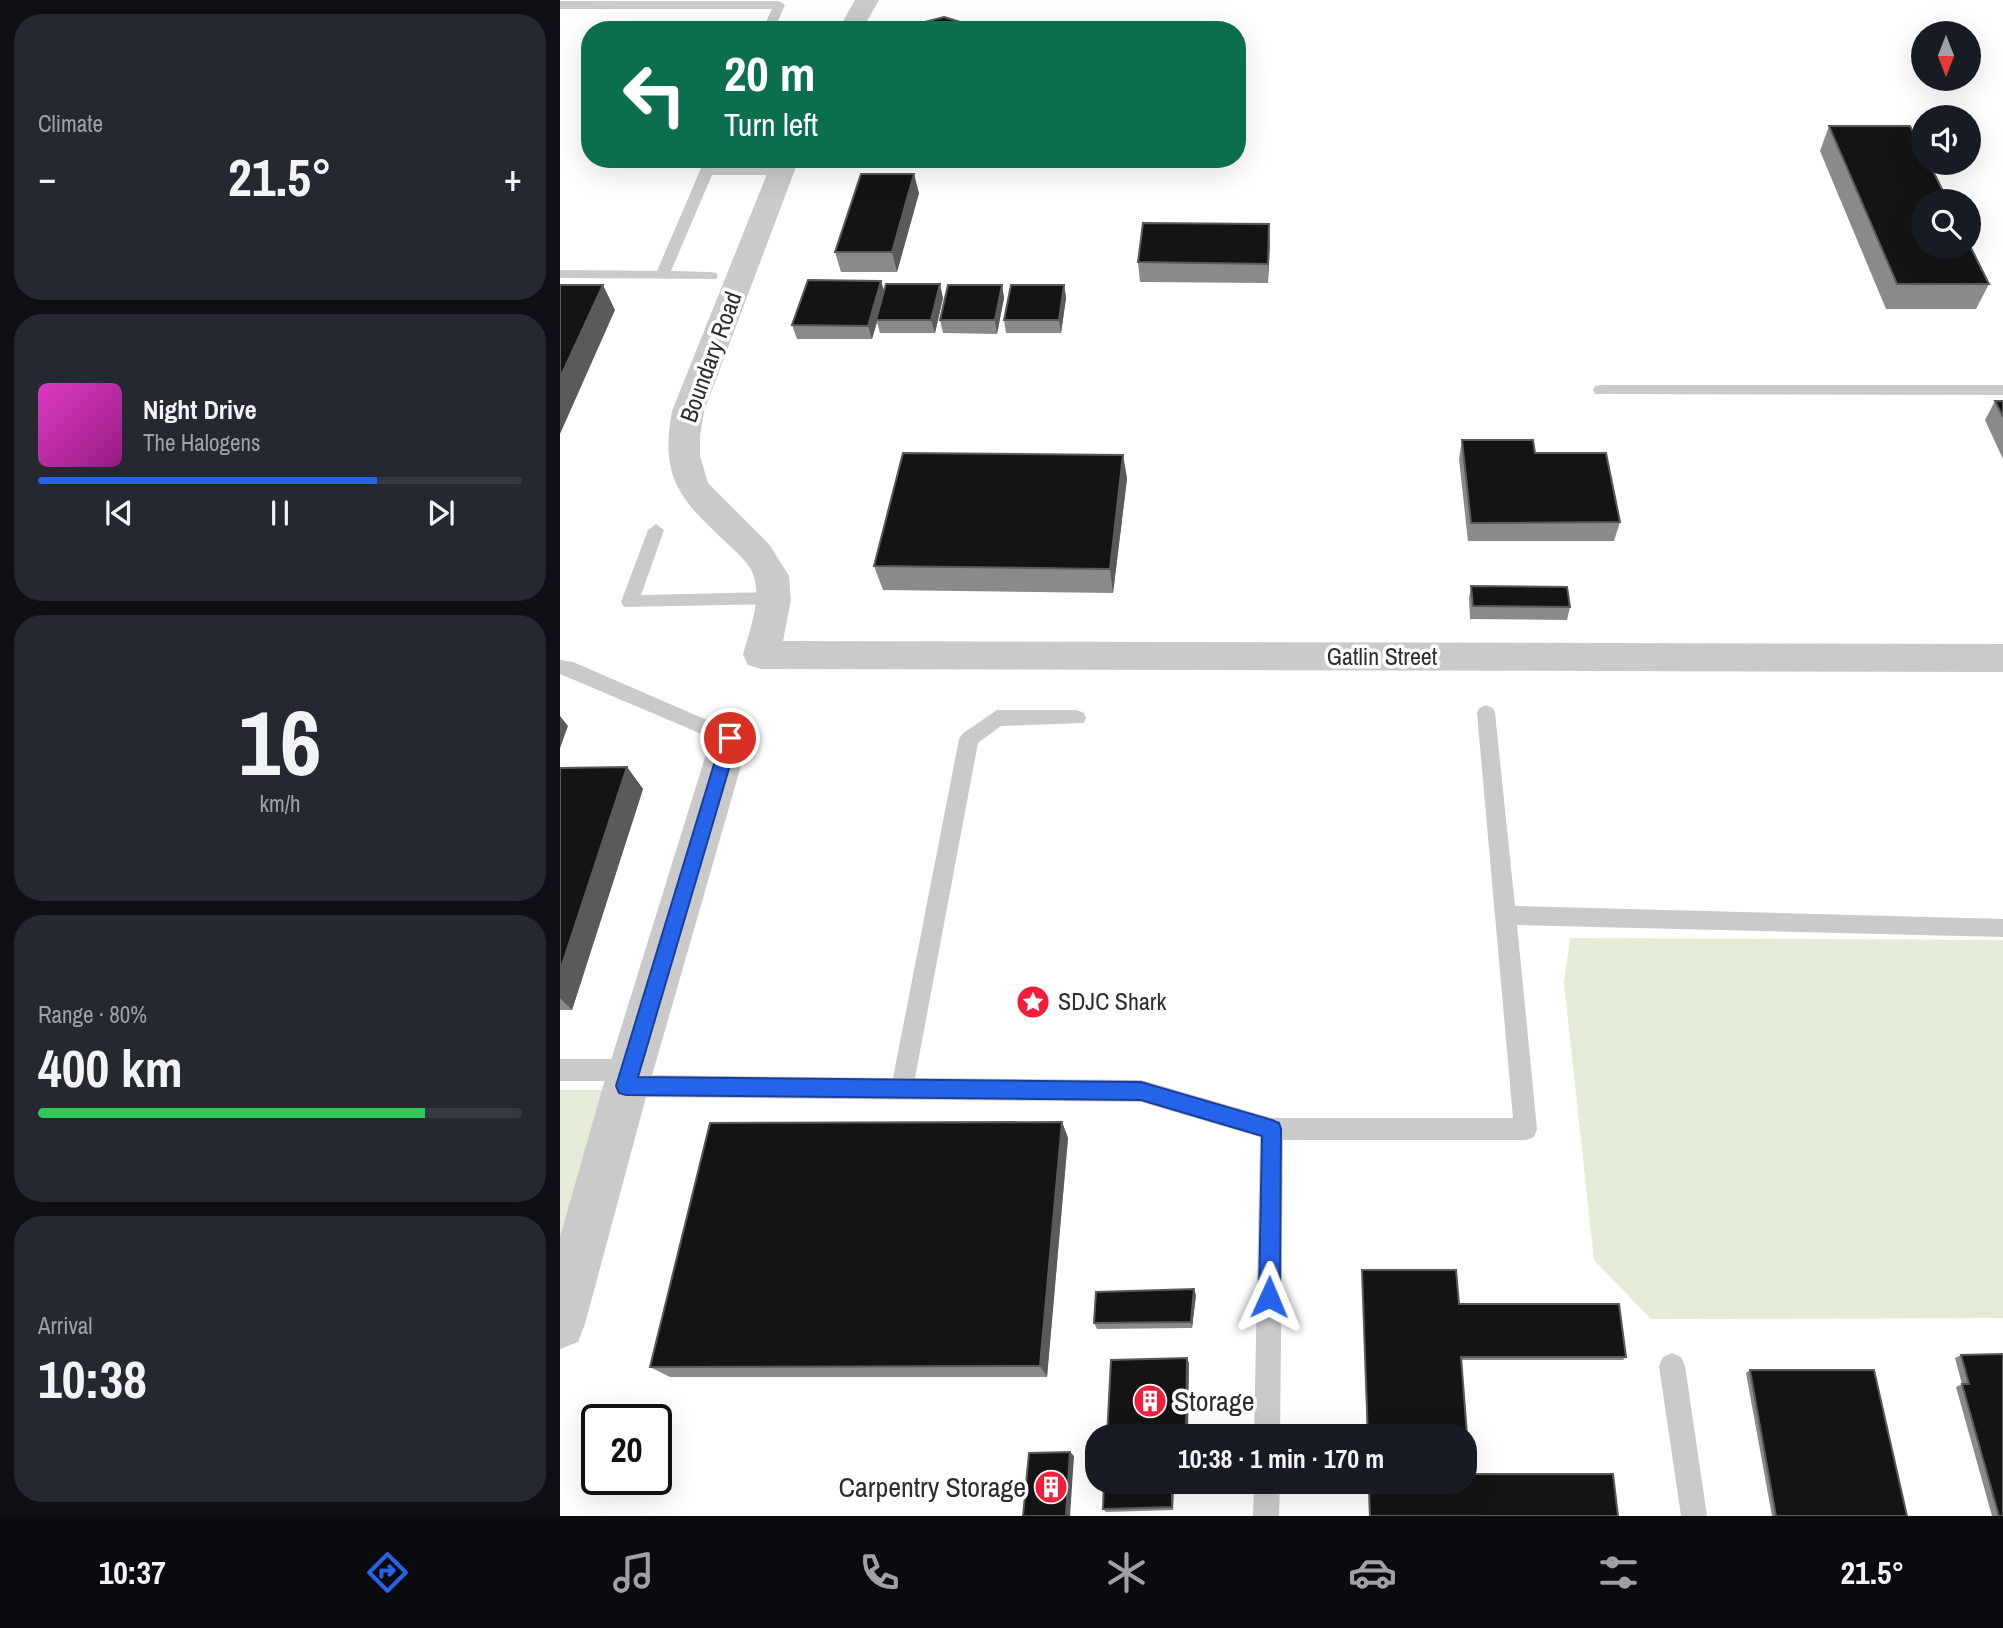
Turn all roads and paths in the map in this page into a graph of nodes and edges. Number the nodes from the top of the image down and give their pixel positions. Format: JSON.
{"nodes":[{"id":1,"x":867,"y":0,"type":"edge"},
{"id":2,"x":560,"y":5,"type":"edge"},
{"id":3,"x":772,"y":21,"type":"edge"},
{"id":4,"x":854,"y":21,"type":"edge"},
{"id":5,"x":709,"y":168,"type":"edge"},
{"id":6,"x":782,"y":168,"type":"edge"},
{"id":7,"x":560,"y":274,"type":"edge"},
{"id":8,"x":662,"y":276,"type":"junction"},
{"id":9,"x":726,"y":276,"type":"junction"},
{"id":10,"x":1601,"y":390,"type":"dead end"},
{"id":11,"x":2003,"y":390,"type":"edge"},
{"id":12,"x":656,"y":530,"type":"dead end"},
{"id":13,"x":775,"y":599,"type":"junction"},
{"id":14,"x":761,"y":655,"type":"joint"},
{"id":15,"x":2003,"y":658,"type":"edge"},
{"id":16,"x":560,"y":667,"type":"edge"},
{"id":17,"x":1486,"y":713,"type":"dead end"},
{"id":18,"x":1077,"y":718,"type":"dead end"},
{"id":19,"x":730,"y":738,"type":"joint"},
{"id":20,"x":1506,"y":915,"type":"junction"},
{"id":21,"x":2003,"y":928,"type":"edge"},
{"id":22,"x":560,"y":1070,"type":"edge"},
{"id":23,"x":628,"y":1078,"type":"junction"},
{"id":24,"x":902,"y":1088,"type":"junction"},
{"id":25,"x":1272,"y":1129,"type":"junction"},
{"id":26,"x":560,"y":1324,"type":"edge"},
{"id":27,"x":1672,"y":1366,"type":"dead end"},
{"id":28,"x":1267,"y":1424,"type":"edge"},
{"id":29,"x":1267,"y":1494,"type":"edge"},
{"id":30,"x":1266,"y":1516,"type":"edge"},
{"id":31,"x":1693,"y":1516,"type":"edge"}],
"edges":[{"from":1,"to":4,"type":"street"},
{"from":2,"to":3,"type":"lane"},
{"from":5,"to":8,"type":"lane"},
{"from":6,"to":9,"type":"street","name":"Boundary Road"},
{"from":7,"to":8,"type":"lane"},
{"from":8,"to":9,"type":"lane"},
{"from":9,"to":13,"type":"street","name":"Boundary Road"},
{"from":10,"to":11,"type":"lane"},
{"from":12,"to":13,"type":"lane"},
{"from":13,"to":14,"type":"street","name":"Boundary Road"},
{"from":14,"to":15,"type":"street","name":"Gatlin Street"},
{"from":16,"to":19,"type":"lane"},
{"from":17,"to":20,"type":"lane"},
{"from":18,"to":24,"type":"lane"},
{"from":19,"to":23,"type":"street"},
{"from":20,"to":21,"type":"lane"},
{"from":20,"to":25,"type":"lane"},
{"from":22,"to":23,"type":"lane"},
{"from":23,"to":24,"type":"lane"},
{"from":23,"to":26,"type":"street"},
{"from":24,"to":25,"type":"lane"},
{"from":25,"to":28,"type":"lane"},
{"from":27,"to":31,"type":"lane"},
{"from":29,"to":30,"type":"lane"}]}
